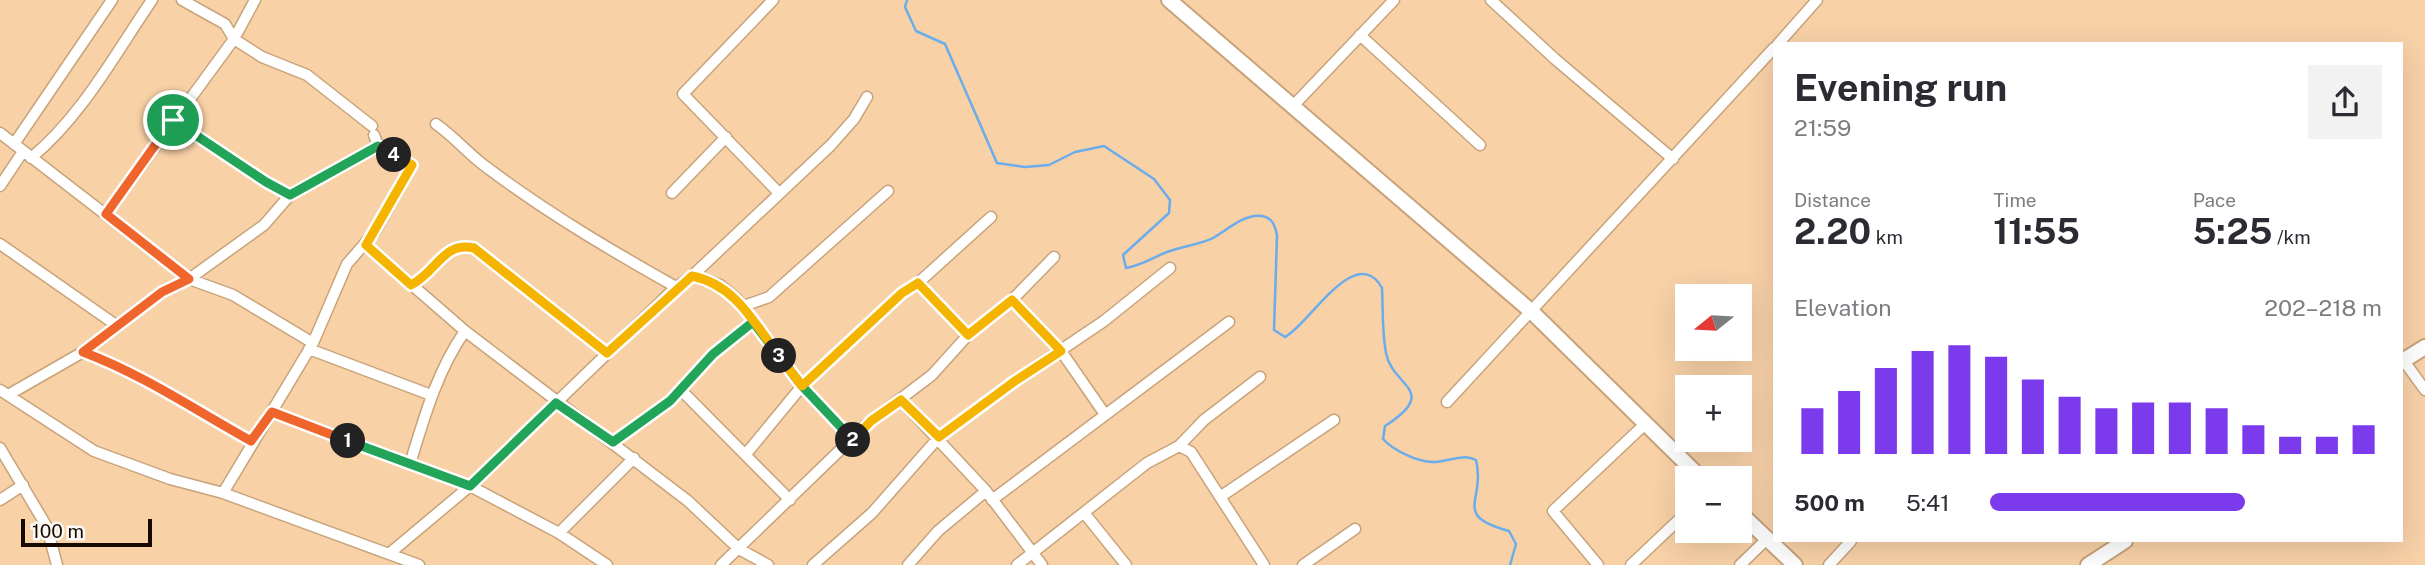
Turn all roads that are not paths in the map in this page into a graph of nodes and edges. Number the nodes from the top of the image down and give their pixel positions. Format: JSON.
{"nodes":[{"id":1,"x":112,"y":0,"type":"edge"},
{"id":2,"x":152,"y":0,"type":"edge"},
{"id":3,"x":182,"y":0,"type":"edge"},
{"id":4,"x":255,"y":0,"type":"edge"},
{"id":5,"x":773,"y":0,"type":"edge"},
{"id":6,"x":1169,"y":0,"type":"edge"},
{"id":7,"x":1394,"y":0,"type":"edge"},
{"id":8,"x":1491,"y":0,"type":"edge"},
{"id":9,"x":1817,"y":0,"type":"edge"},
{"id":10,"x":1360,"y":35,"type":"junction"},
{"id":11,"x":234,"y":40,"type":"junction"},
{"id":12,"x":1780,"y":42,"type":"edge"},
{"id":13,"x":1773,"y":49,"type":"edge"},
{"id":14,"x":867,"y":97,"type":"dead end"},
{"id":15,"x":1293,"y":106,"type":"junction"},
{"id":16,"x":173,"y":120,"type":"junction"},
{"id":17,"x":436,"y":124,"type":"dead end"},
{"id":18,"x":0,"y":133,"type":"edge"},
{"id":19,"x":726,"y":137,"type":"junction"},
{"id":20,"x":14,"y":144,"type":"junction"},
{"id":21,"x":1480,"y":145,"type":"dead end"},
{"id":22,"x":378,"y":146,"type":"junction"},
{"id":23,"x":27,"y":155,"type":"junction"},
{"id":24,"x":1673,"y":159,"type":"junction"},
{"id":25,"x":0,"y":187,"type":"edge"},
{"id":26,"x":888,"y":191,"type":"dead end"},
{"id":27,"x":672,"y":193,"type":"dead end"},
{"id":28,"x":779,"y":193,"type":"junction"},
{"id":29,"x":290,"y":195,"type":"junction"},
{"id":30,"x":106,"y":214,"type":"junction"},
{"id":31,"x":991,"y":217,"type":"dead end"},
{"id":32,"x":0,"y":244,"type":"edge"},
{"id":33,"x":366,"y":245,"type":"junction"},
{"id":34,"x":1054,"y":257,"type":"dead end"},
{"id":35,"x":1170,"y":268,"type":"dead end"},
{"id":36,"x":692,"y":276,"type":"junction"},
{"id":37,"x":189,"y":279,"type":"junction"},
{"id":38,"x":918,"y":283,"type":"junction"},
{"id":39,"x":411,"y":285,"type":"junction"},
{"id":40,"x":676,"y":287,"type":"junction"},
{"id":41,"x":1012,"y":300,"type":"junction"},
{"id":42,"x":744,"y":306,"type":"junction"},
{"id":43,"x":1532,"y":312,"type":"junction"},
{"id":44,"x":753,"y":322,"type":"junction"},
{"id":45,"x":1229,"y":322,"type":"dead end"},
{"id":46,"x":116,"y":325,"type":"junction"},
{"id":47,"x":465,"y":331,"type":"junction"},
{"id":48,"x":968,"y":335,"type":"junction"},
{"id":49,"x":311,"y":346,"type":"junction"},
{"id":50,"x":2425,"y":347,"type":"edge"},
{"id":51,"x":1061,"y":351,"type":"junction"},
{"id":52,"x":83,"y":352,"type":"junction"},
{"id":53,"x":607,"y":353,"type":"junction"},
{"id":54,"x":2403,"y":360,"type":"edge"},
{"id":55,"x":2403,"y":362,"type":"edge"},
{"id":56,"x":1260,"y":377,"type":"dead end"},
{"id":57,"x":802,"y":386,"type":"junction"},
{"id":58,"x":680,"y":389,"type":"junction"},
{"id":59,"x":2425,"y":390,"type":"edge"},
{"id":60,"x":4,"y":392,"type":"edge"},
{"id":61,"x":431,"y":396,"type":"junction"},
{"id":62,"x":901,"y":400,"type":"junction"},
{"id":63,"x":1447,"y":402,"type":"dead end"},
{"id":64,"x":556,"y":403,"type":"junction"},
{"id":65,"x":272,"y":412,"type":"junction"},
{"id":66,"x":1104,"y":413,"type":"junction"},
{"id":67,"x":1334,"y":420,"type":"dead end"},
{"id":68,"x":1644,"y":425,"type":"junction"},
{"id":69,"x":939,"y":437,"type":"junction"},
{"id":70,"x":853,"y":440,"type":"junction"},
{"id":71,"x":251,"y":441,"type":"junction"},
{"id":72,"x":613,"y":442,"type":"junction"},
{"id":73,"x":1179,"y":446,"type":"junction"},
{"id":74,"x":0,"y":448,"type":"edge"},
{"id":75,"x":746,"y":454,"type":"junction"},
{"id":76,"x":634,"y":458,"type":"junction"},
{"id":77,"x":410,"y":464,"type":"junction"},
{"id":78,"x":1688,"y":466,"type":"edge"},
{"id":79,"x":23,"y":485,"type":"junction"},
{"id":80,"x":470,"y":486,"type":"junction"},
{"id":81,"x":223,"y":493,"type":"junction"},
{"id":82,"x":989,"y":495,"type":"junction"},
{"id":83,"x":1220,"y":497,"type":"junction"},
{"id":84,"x":0,"y":500,"type":"edge"},
{"id":85,"x":790,"y":500,"type":"junction"},
{"id":86,"x":1085,"y":514,"type":"junction"},
{"id":87,"x":1675,"y":523,"type":"edge"},
{"id":88,"x":1752,"y":524,"type":"edge"},
{"id":89,"x":1355,"y":528,"type":"dead end"},
{"id":90,"x":559,"y":533,"type":"junction"},
{"id":91,"x":1768,"y":538,"type":"junction"},
{"id":92,"x":1850,"y":542,"type":"edge"},
{"id":93,"x":2123,"y":542,"type":"edge"},
{"id":94,"x":739,"y":549,"type":"junction"},
{"id":95,"x":1032,"y":552,"type":"junction"},
{"id":96,"x":390,"y":553,"type":"junction"},
{"id":97,"x":57,"y":565,"type":"edge"},
{"id":98,"x":419,"y":565,"type":"edge"},
{"id":99,"x":607,"y":565,"type":"edge"},
{"id":100,"x":721,"y":565,"type":"edge"},
{"id":101,"x":768,"y":565,"type":"edge"},
{"id":102,"x":813,"y":565,"type":"edge"},
{"id":103,"x":908,"y":565,"type":"edge"},
{"id":104,"x":1017,"y":565,"type":"edge"},
{"id":105,"x":1042,"y":565,"type":"edge"},
{"id":106,"x":1126,"y":565,"type":"edge"},
{"id":107,"x":1264,"y":565,"type":"edge"},
{"id":108,"x":1303,"y":565,"type":"edge"},
{"id":109,"x":1598,"y":565,"type":"edge"},
{"id":110,"x":1631,"y":565,"type":"edge"},
{"id":111,"x":1740,"y":565,"type":"edge"},
{"id":112,"x":1795,"y":565,"type":"edge"},
{"id":113,"x":1829,"y":565,"type":"edge"},
{"id":114,"x":2088,"y":565,"type":"edge"}],
"edges":[{"from":1,"to":20,"type":"street"},
{"from":2,"to":23,"type":"street"},
{"from":3,"to":11,"type":"street"},
{"from":4,"to":11,"type":"street"},
{"from":5,"to":19,"type":"street"},
{"from":6,"to":15,"type":"street"},
{"from":7,"to":10,"type":"street"},
{"from":8,"to":24,"type":"street"},
{"from":9,"to":12,"type":"street"},
{"from":10,"to":15,"type":"street"},
{"from":10,"to":21,"type":"street"},
{"from":11,"to":16,"type":"street"},
{"from":11,"to":22,"type":"street"},
{"from":13,"to":24,"type":"street"},
{"from":14,"to":28,"type":"street"},
{"from":15,"to":43,"type":"street"},
{"from":16,"to":29,"type":"street"},
{"from":16,"to":30,"type":"street"},
{"from":17,"to":40,"type":"street"},
{"from":18,"to":20,"type":"street"},
{"from":19,"to":27,"type":"street"},
{"from":19,"to":28,"type":"street"},
{"from":20,"to":23,"type":"street"},
{"from":22,"to":29,"type":"street"},
{"from":22,"to":33,"type":"street"},
{"from":23,"to":25,"type":"street"},
{"from":23,"to":30,"type":"street"},
{"from":24,"to":43,"type":"street"},
{"from":26,"to":42,"type":"street"},
{"from":28,"to":36,"type":"street"},
{"from":29,"to":37,"type":"street"},
{"from":30,"to":37,"type":"street"},
{"from":31,"to":38,"type":"street"},
{"from":32,"to":46,"type":"street"},
{"from":33,"to":39,"type":"street"},
{"from":33,"to":49,"type":"street"},
{"from":34,"to":41,"type":"street"},
{"from":35,"to":51,"type":"street"},
{"from":36,"to":40,"type":"street"},
{"from":36,"to":42,"type":"street"},
{"from":37,"to":46,"type":"street"},
{"from":37,"to":49,"type":"street"},
{"from":38,"to":48,"type":"street"},
{"from":38,"to":57,"type":"street"},
{"from":39,"to":47,"type":"street"},
{"from":39,"to":53,"type":"street"},
{"from":40,"to":53,"type":"street"},
{"from":41,"to":48,"type":"street"},
{"from":41,"to":51,"type":"street"},
{"from":42,"to":44,"type":"street"},
{"from":43,"to":63,"type":"street"},
{"from":43,"to":68,"type":"street"},
{"from":44,"to":57,"type":"street"},
{"from":44,"to":58,"type":"street"},
{"from":45,"to":66,"type":"street"},
{"from":46,"to":52,"type":"street"},
{"from":47,"to":61,"type":"street"},
{"from":47,"to":64,"type":"street"},
{"from":48,"to":62,"type":"street"},
{"from":49,"to":61,"type":"street"},
{"from":49,"to":65,"type":"street"},
{"from":50,"to":54,"type":"street"},
{"from":51,"to":66,"type":"street"},
{"from":51,"to":69,"type":"street"},
{"from":52,"to":60,"type":"street"},
{"from":52,"to":71,"type":"street"},
{"from":53,"to":64,"type":"street"},
{"from":55,"to":59,"type":"street"},
{"from":56,"to":73,"type":"street"},
{"from":57,"to":70,"type":"street"},
{"from":57,"to":75,"type":"street"},
{"from":58,"to":72,"type":"street"},
{"from":58,"to":75,"type":"street"},
{"from":60,"to":81,"type":"street"},
{"from":61,"to":77,"type":"street"},
{"from":62,"to":69,"type":"street"},
{"from":62,"to":70,"type":"street"},
{"from":64,"to":72,"type":"street"},
{"from":64,"to":80,"type":"street"},
{"from":65,"to":71,"type":"street"},
{"from":65,"to":77,"type":"street"},
{"from":66,"to":82,"type":"street"},
{"from":67,"to":83,"type":"street"},
{"from":68,"to":78,"type":"street"},
{"from":68,"to":109,"type":"street"},
{"from":69,"to":82,"type":"street"},
{"from":69,"to":102,"type":"street"},
{"from":70,"to":85,"type":"street"},
{"from":71,"to":81,"type":"street"},
{"from":72,"to":76,"type":"street"},
{"from":73,"to":83,"type":"street"},
{"from":73,"to":86,"type":"street"},
{"from":74,"to":79,"type":"street"},
{"from":75,"to":85,"type":"street"},
{"from":76,"to":90,"type":"street"},
{"from":76,"to":94,"type":"street"},
{"from":77,"to":80,"type":"street"},
{"from":79,"to":84,"type":"street"},
{"from":79,"to":97,"type":"street"},
{"from":80,"to":90,"type":"street"},
{"from":80,"to":96,"type":"street"},
{"from":81,"to":96,"type":"street"},
{"from":82,"to":95,"type":"street"},
{"from":82,"to":103,"type":"street"},
{"from":83,"to":107,"type":"street"},
{"from":85,"to":94,"type":"street"},
{"from":86,"to":95,"type":"street"},
{"from":86,"to":106,"type":"street"},
{"from":87,"to":110,"type":"street"},
{"from":88,"to":91,"type":"street"},
{"from":89,"to":108,"type":"street"},
{"from":90,"to":99,"type":"street"},
{"from":91,"to":111,"type":"street"},
{"from":91,"to":112,"type":"street"},
{"from":92,"to":113,"type":"street"},
{"from":93,"to":114,"type":"street"},
{"from":94,"to":100,"type":"street"},
{"from":94,"to":101,"type":"street"},
{"from":95,"to":104,"type":"street"},
{"from":95,"to":105,"type":"street"},
{"from":96,"to":98,"type":"street"}]}
